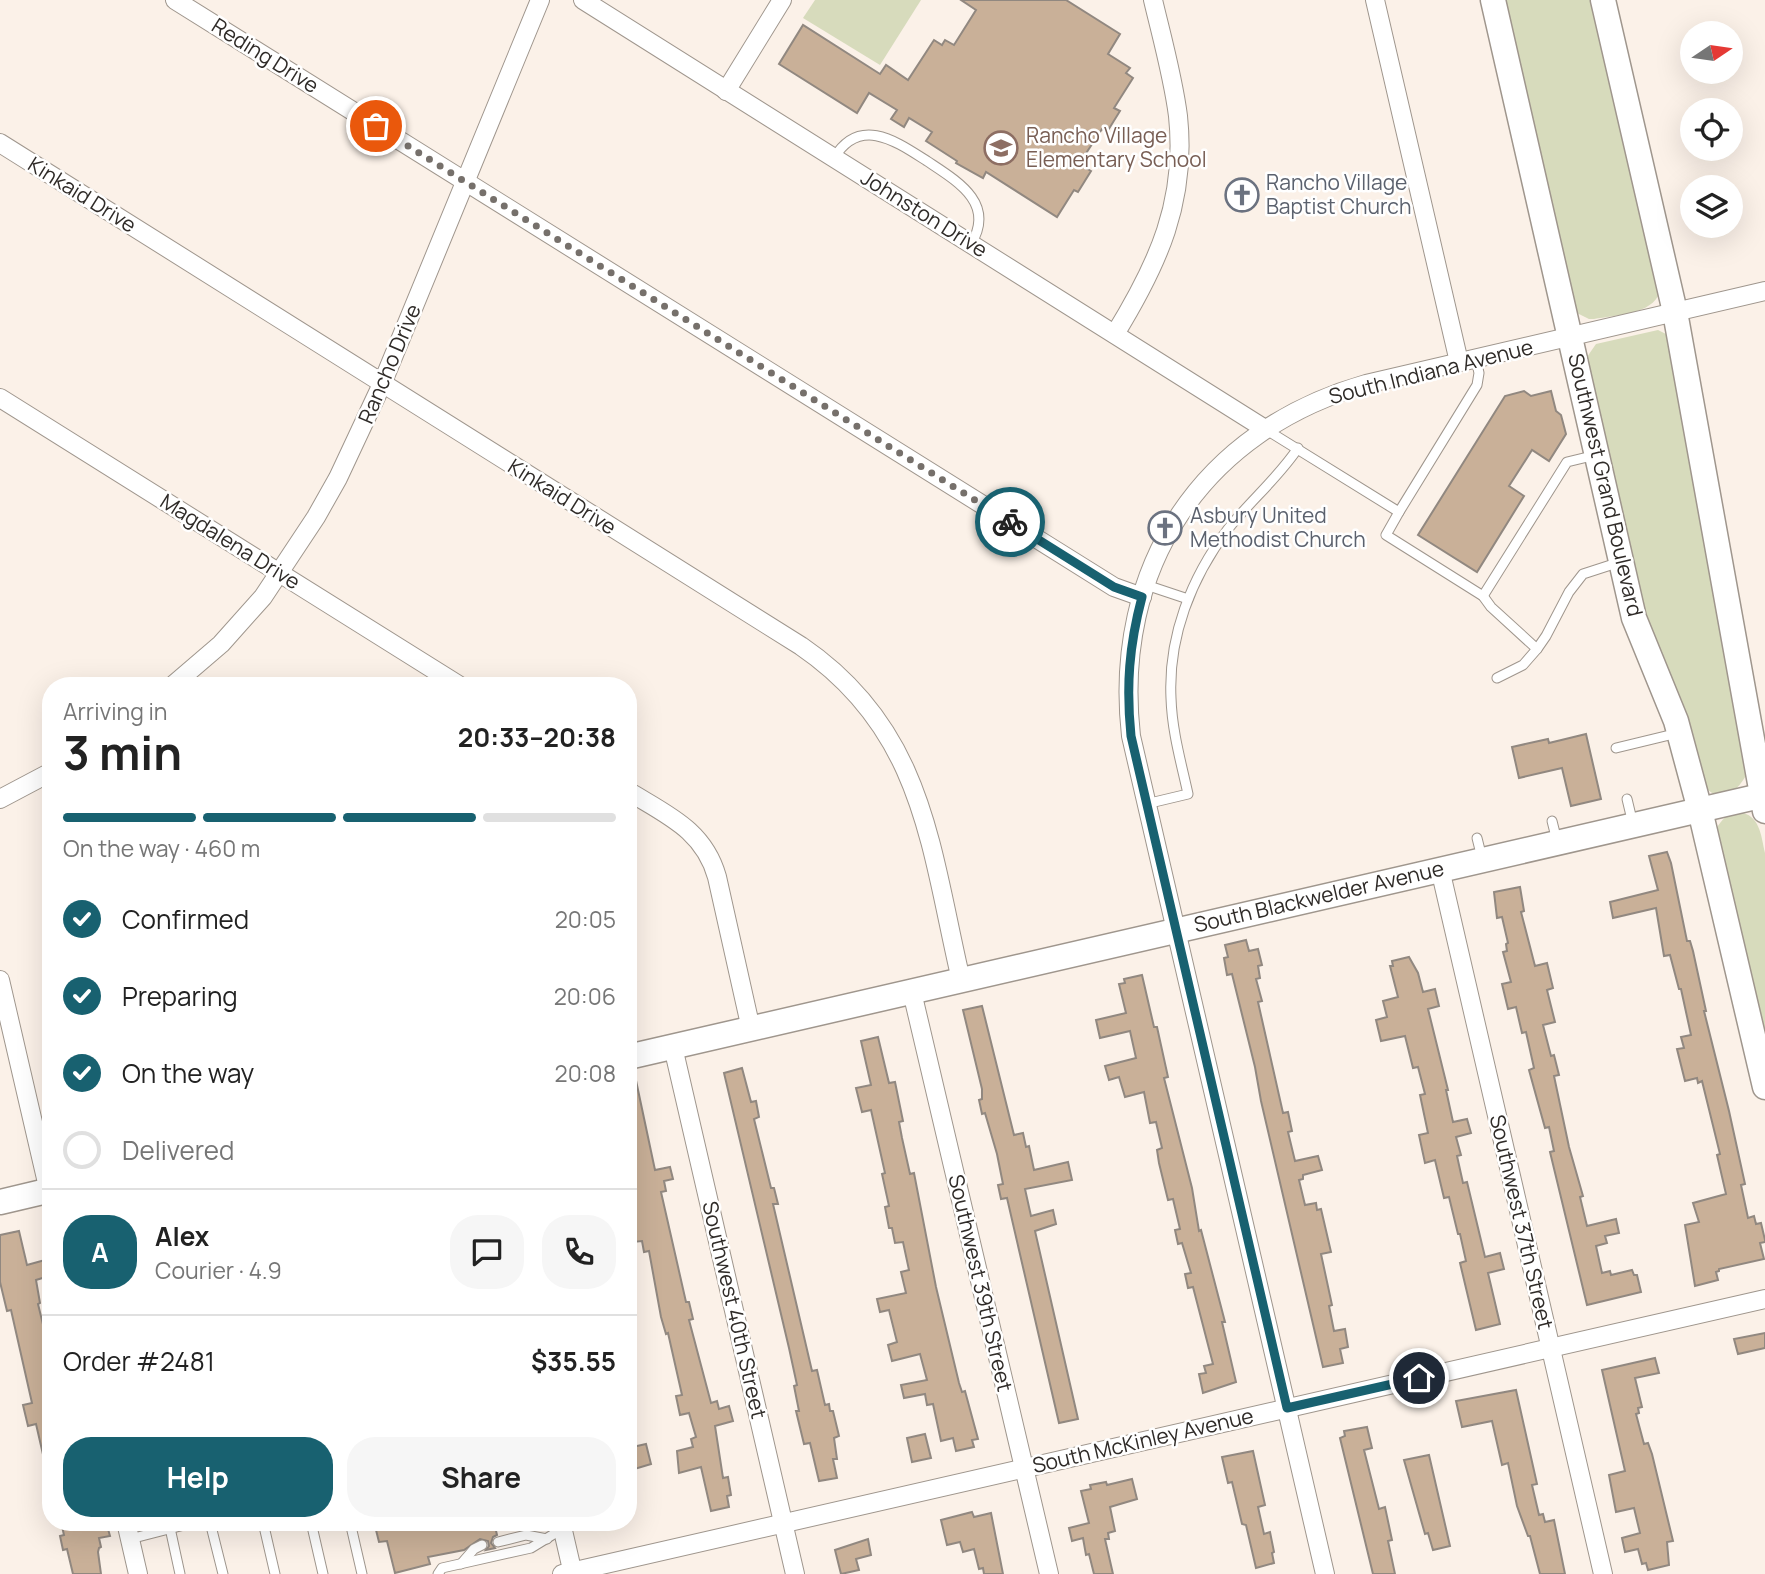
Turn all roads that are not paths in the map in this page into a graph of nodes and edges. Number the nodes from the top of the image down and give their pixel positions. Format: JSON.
{"nodes":[{"id":1,"x":175,"y":0,"type":"edge"},
{"id":2,"x":540,"y":0,"type":"edge"},
{"id":3,"x":583,"y":0,"type":"edge"},
{"id":4,"x":782,"y":0,"type":"edge"},
{"id":5,"x":1153,"y":0,"type":"edge"},
{"id":6,"x":1375,"y":0,"type":"edge"},
{"id":7,"x":1493,"y":0,"type":"edge"},
{"id":8,"x":1603,"y":0,"type":"edge"},
{"id":9,"x":726,"y":90,"type":"junction"},
{"id":10,"x":0,"y":143,"type":"edge"},
{"id":11,"x":834,"y":158,"type":"junction"},
{"id":12,"x":465,"y":182,"type":"junction"},
{"id":13,"x":971,"y":244,"type":"junction"},
{"id":14,"x":1765,"y":291,"type":"edge"},
{"id":15,"x":1675,"y":312,"type":"junction"},
{"id":16,"x":1115,"y":334,"type":"junction"},
{"id":17,"x":1571,"y":337,"type":"junction"},
{"id":18,"x":1467,"y":360,"type":"junction"},
{"id":19,"x":382,"y":384,"type":"junction"},
{"id":20,"x":0,"y":398,"type":"edge"},
{"id":21,"x":1265,"y":429,"type":"junction"},
{"id":22,"x":1298,"y":448,"type":"junction"},
{"id":23,"x":1598,"y":455,"type":"junction"},
{"id":24,"x":1399,"y":512,"type":"junction"},
{"id":25,"x":1621,"y":561,"type":"junction"},
{"id":26,"x":280,"y":573,"type":"junction"},
{"id":27,"x":1144,"y":591,"type":"junction"},
{"id":28,"x":1483,"y":596,"type":"junction"},
{"id":29,"x":1188,"y":599,"type":"junction"},
{"id":30,"x":1537,"y":649,"type":"junction"},
{"id":31,"x":182,"y":677,"type":"edge"},
{"id":32,"x":446,"y":677,"type":"edge"},
{"id":33,"x":1497,"y":678,"type":"dead end"},
{"id":34,"x":1680,"y":733,"type":"junction"},
{"id":35,"x":1616,"y":748,"type":"dead end"},
{"id":36,"x":42,"y":777,"type":"edge"},
{"id":37,"x":637,"y":797,"type":"edge"},
{"id":38,"x":0,"y":799,"type":"edge"},
{"id":39,"x":1628,"y":799,"type":"dead end"},
{"id":40,"x":1764,"y":801,"type":"edge"},
{"id":41,"x":1146,"y":804,"type":"junction"},
{"id":42,"x":1700,"y":810,"type":"junction"},
{"id":43,"x":1633,"y":825,"type":"junction"},
{"id":44,"x":1440,"y":869,"type":"junction"},
{"id":45,"x":1176,"y":930,"type":"junction"},
{"id":46,"x":0,"y":980,"type":"edge"},
{"id":47,"x":961,"y":980,"type":"junction"},
{"id":48,"x":912,"y":992,"type":"junction"},
{"id":49,"x":751,"y":1029,"type":"junction"},
{"id":50,"x":673,"y":1047,"type":"junction"},
{"id":51,"x":637,"y":1055,"type":"edge"},
{"id":52,"x":1765,"y":1087,"type":"edge"},
{"id":53,"x":42,"y":1160,"type":"edge"},
{"id":54,"x":42,"y":1195,"type":"edge"},
{"id":55,"x":0,"y":1202,"type":"edge"},
{"id":56,"x":1765,"y":1299,"type":"edge"},
{"id":57,"x":1550,"y":1347,"type":"junction"},
{"id":58,"x":1287,"y":1408,"type":"junction"},
{"id":59,"x":1024,"y":1469,"type":"junction"},
{"id":60,"x":783,"y":1524,"type":"junction"},
{"id":61,"x":128,"y":1531,"type":"edge"},
{"id":62,"x":171,"y":1531,"type":"edge"},
{"id":63,"x":213,"y":1531,"type":"edge"},
{"id":64,"x":265,"y":1531,"type":"edge"},
{"id":65,"x":313,"y":1531,"type":"edge"},
{"id":66,"x":351,"y":1531,"type":"edge"},
{"id":67,"x":556,"y":1531,"type":"edge"},
{"id":68,"x":563,"y":1531,"type":"edge"},
{"id":69,"x":547,"y":1539,"type":"junction"},
{"id":70,"x":498,"y":1542,"type":"dead end"},
{"id":71,"x":482,"y":1545,"type":"dead end"},
{"id":72,"x":461,"y":1564,"type":"junction"},
{"id":73,"x":569,"y":1573,"type":"edge"},
{"id":74,"x":138,"y":1574,"type":"edge"},
{"id":75,"x":180,"y":1574,"type":"edge"},
{"id":76,"x":223,"y":1574,"type":"edge"},
{"id":77,"x":275,"y":1574,"type":"edge"},
{"id":78,"x":323,"y":1574,"type":"edge"},
{"id":79,"x":362,"y":1574,"type":"edge"},
{"id":80,"x":438,"y":1574,"type":"edge"},
{"id":81,"x":795,"y":1574,"type":"edge"},
{"id":82,"x":1049,"y":1574,"type":"edge"},
{"id":83,"x":1325,"y":1574,"type":"edge"},
{"id":84,"x":1603,"y":1574,"type":"edge"}],
"edges":[{"from":1,"to":12,"type":"street","name":"Reding Drive"},
{"from":2,"to":12,"type":"street","name":"Rancho Drive"},
{"from":3,"to":9,"type":"street","name":"Johnston Drive"},
{"from":4,"to":9,"type":"street"},
{"from":5,"to":16,"type":"street"},
{"from":6,"to":18,"type":"street"},
{"from":7,"to":17,"type":"street","name":"Southwest Grand Boulevard"},
{"from":8,"to":15,"type":"street"},
{"from":9,"to":11,"type":"street","name":"Johnston Drive"},
{"from":10,"to":19,"type":"street","name":"Kinkaid Drive"},
{"from":11,"to":13,"type":"street","name":"Johnston Drive"},
{"from":11,"to":13,"type":"lane"},
{"from":12,"to":19,"type":"street","name":"Rancho Drive"},
{"from":12,"to":27,"type":"street","name":"Reding Drive"},
{"from":13,"to":16,"type":"street","name":"Johnston Drive"},
{"from":14,"to":15,"type":"street","name":"South Indiana Avenue"},
{"from":15,"to":17,"type":"street","name":"South Indiana Avenue"},
{"from":15,"to":40,"type":"street"},
{"from":16,"to":21,"type":"street","name":"Johnston Drive"},
{"from":17,"to":18,"type":"street","name":"South Indiana Avenue"},
{"from":17,"to":23,"type":"street","name":"Southwest Grand Boulevard"},
{"from":18,"to":21,"type":"street","name":"South Indiana Avenue"},
{"from":18,"to":24,"type":"lane"},
{"from":19,"to":26,"type":"street","name":"Rancho Drive"},
{"from":19,"to":47,"type":"street","name":"Kinkaid Drive"},
{"from":20,"to":26,"type":"street","name":"Magdalena Drive"},
{"from":21,"to":22,"type":"lane"},
{"from":21,"to":27,"type":"street","name":"South Indiana Avenue"},
{"from":22,"to":24,"type":"lane"},
{"from":22,"to":29,"type":"lane"},
{"from":23,"to":25,"type":"street","name":"Southwest Grand Boulevard"},
{"from":23,"to":28,"type":"lane"},
{"from":24,"to":28,"type":"lane"},
{"from":25,"to":30,"type":"lane"},
{"from":25,"to":34,"type":"street","name":"Southwest Grand Boulevard"},
{"from":26,"to":31,"type":"street","name":"Rancho Drive"},
{"from":26,"to":32,"type":"street","name":"Magdalena Drive"},
{"from":27,"to":29,"type":"lane"},
{"from":27,"to":41,"type":"street","name":"South Indiana Avenue"},
{"from":28,"to":30,"type":"lane"},
{"from":29,"to":41,"type":"lane"},
{"from":30,"to":33,"type":"lane"},
{"from":34,"to":35,"type":"lane"},
{"from":34,"to":42,"type":"street","name":"Southwest Grand Boulevard"},
{"from":36,"to":38,"type":"street"},
{"from":37,"to":49,"type":"street"},
{"from":39,"to":43,"type":"lane"},
{"from":40,"to":42,"type":"street","name":"South Blackwelder Avenue"},
{"from":41,"to":45,"type":"street","name":"South Indiana Avenue"},
{"from":42,"to":43,"type":"street","name":"South Blackwelder Avenue"},
{"from":42,"to":52,"type":"street","name":"Southwest Grand Boulevard"},
{"from":43,"to":44,"type":"street","name":"South Blackwelder Avenue"},
{"from":44,"to":45,"type":"street","name":"South Blackwelder Avenue"},
{"from":44,"to":57,"type":"street","name":"Southwest 37th Street"},
{"from":45,"to":47,"type":"street","name":"South Blackwelder Avenue"},
{"from":45,"to":58,"type":"street","name":"South Indiana Avenue"},
{"from":46,"to":53,"type":"street"},
{"from":47,"to":48,"type":"street","name":"South Blackwelder Avenue"},
{"from":48,"to":49,"type":"street","name":"South Blackwelder Avenue"},
{"from":48,"to":59,"type":"street","name":"Southwest 39th Street"},
{"from":49,"to":50,"type":"street","name":"South Blackwelder Avenue"},
{"from":50,"to":51,"type":"street","name":"South Blackwelder Avenue"},
{"from":50,"to":60,"type":"street","name":"Southwest 40th Street"},
{"from":54,"to":55,"type":"street"},
{"from":56,"to":57,"type":"street","name":"South McKinley Avenue"},
{"from":57,"to":58,"type":"street","name":"South McKinley Avenue"},
{"from":57,"to":84,"type":"street","name":"Southwest 37th Street"},
{"from":58,"to":59,"type":"street","name":"South McKinley Avenue"},
{"from":58,"to":83,"type":"street","name":"South Indiana Avenue"},
{"from":59,"to":60,"type":"street","name":"South McKinley Avenue"},
{"from":59,"to":82,"type":"street","name":"Southwest 39th Street"},
{"from":60,"to":73,"type":"street","name":"South McKinley Avenue"},
{"from":60,"to":81,"type":"street","name":"Southwest 40th Street"},
{"from":61,"to":74,"type":"street"},
{"from":62,"to":75,"type":"lane"},
{"from":63,"to":76,"type":"lane"},
{"from":64,"to":77,"type":"lane"},
{"from":65,"to":78,"type":"lane"},
{"from":66,"to":79,"type":"lane"},
{"from":67,"to":69,"type":"lane"},
{"from":68,"to":73,"type":"street"},
{"from":69,"to":70,"type":"lane"},
{"from":69,"to":72,"type":"lane"},
{"from":71,"to":72,"type":"lane"},
{"from":72,"to":80,"type":"lane"}]}
